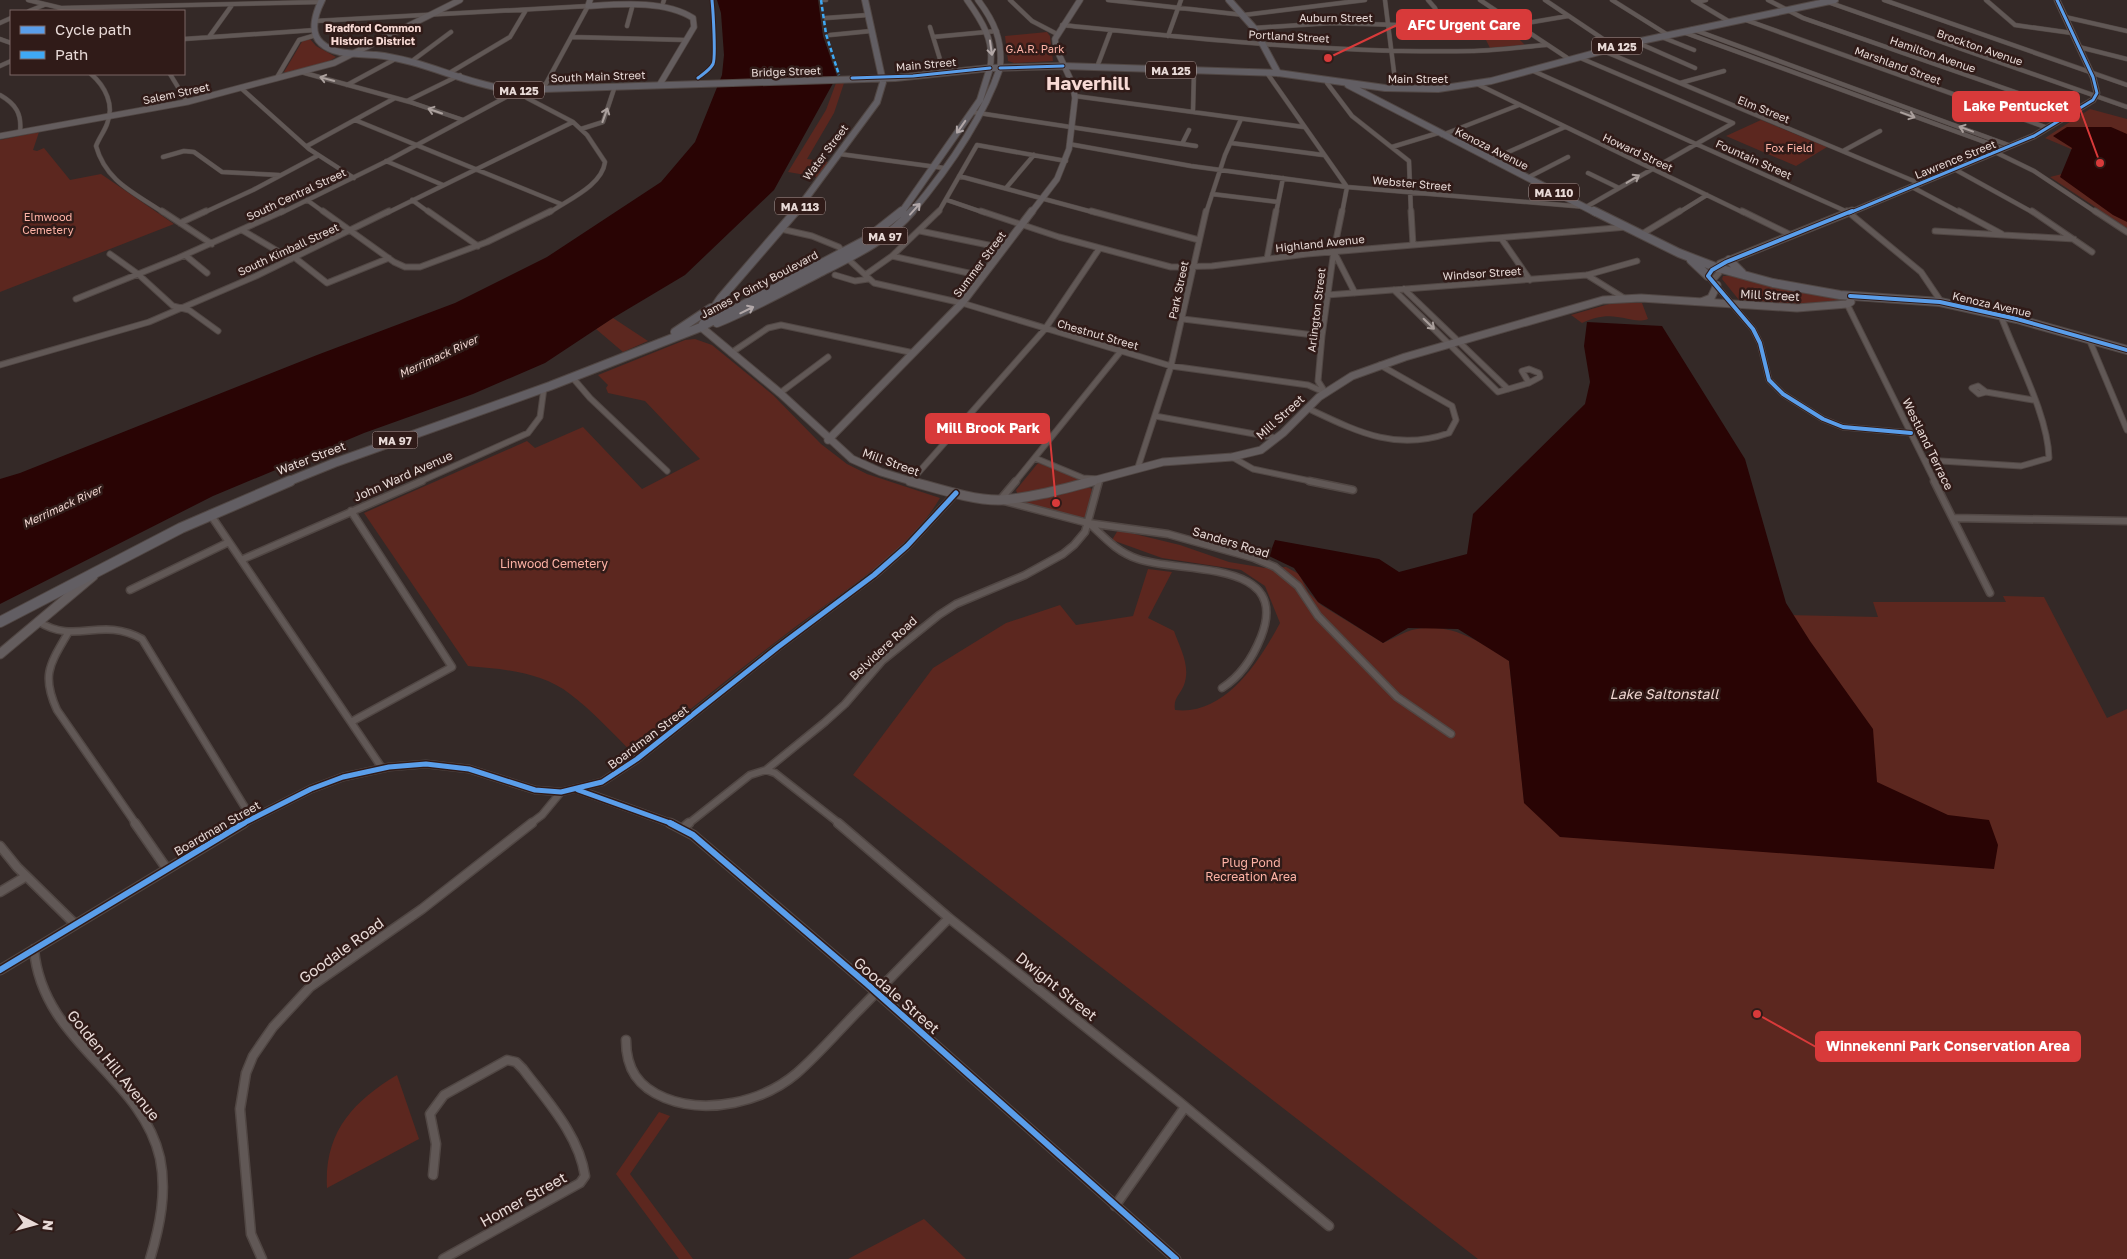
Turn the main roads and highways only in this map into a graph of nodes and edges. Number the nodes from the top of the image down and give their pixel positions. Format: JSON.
{"nodes":[{"id":1,"x":460,"y":0,"type":"edge"},
{"id":2,"x":590,"y":0,"type":"edge"},
{"id":3,"x":865,"y":0,"type":"edge"},
{"id":4,"x":967,"y":0,"type":"edge"},
{"id":5,"x":978,"y":0,"type":"edge"},
{"id":6,"x":1080,"y":0,"type":"edge"},
{"id":7,"x":1229,"y":0,"type":"edge"},
{"id":8,"x":1836,"y":0,"type":"edge"},
{"id":9,"x":2057,"y":0,"type":"edge"},
{"id":10,"x":321,"y":1,"type":"edge"},
{"id":11,"x":1825,"y":1,"type":"edge"},
{"id":12,"x":664,"y":2,"type":"edge"},
{"id":13,"x":1057,"y":34,"type":"joint"},
{"id":14,"x":353,"y":54,"type":"junction"},
{"id":15,"x":1064,"y":66,"type":"junction"},
{"id":16,"x":990,"y":68,"type":"junction"},
{"id":17,"x":1000,"y":68,"type":"junction"},
{"id":18,"x":1278,"y":73,"type":"junction"},
{"id":19,"x":882,"y":77,"type":"junction"},
{"id":20,"x":1345,"y":82,"type":"junction"},
{"id":21,"x":660,"y":84,"type":"junction"},
{"id":22,"x":690,"y":84,"type":"joint"},
{"id":23,"x":1367,"y":86,"type":"junction"},
{"id":24,"x":1377,"y":87,"type":"junction"},
{"id":25,"x":1400,"y":88,"type":"junction"},
{"id":26,"x":1371,"y":98,"type":"junction"},
{"id":27,"x":1384,"y":99,"type":"junction"},
{"id":28,"x":1394,"y":109,"type":"junction"},
{"id":29,"x":0,"y":136,"type":"edge"},
{"id":30,"x":846,"y":255,"type":"junction"},
{"id":31,"x":1686,"y":256,"type":"junction"},
{"id":32,"x":1729,"y":260,"type":"junction"},
{"id":33,"x":1718,"y":268,"type":"junction"},
{"id":34,"x":1747,"y":276,"type":"junction"},
{"id":35,"x":1713,"y":280,"type":"joint"},
{"id":36,"x":1849,"y":300,"type":"junction"},
{"id":37,"x":1700,"y":302,"type":"junction"},
{"id":38,"x":716,"y":305,"type":"junction"},
{"id":39,"x":701,"y":327,"type":"junction"},
{"id":40,"x":645,"y":349,"type":"junction"},
{"id":41,"x":2127,"y":350,"type":"edge"},
{"id":42,"x":828,"y":440,"type":"junction"},
{"id":43,"x":98,"y":573,"type":"junction"},
{"id":44,"x":0,"y":622,"type":"edge"},
{"id":45,"x":0,"y":654,"type":"edge"}],
"edges":[{"from":1,"to":14,"type":"main road"},
{"from":2,"to":12,"type":"main road"},
{"from":3,"to":19,"type":"main road","number":"MA 113"},
{"from":4,"to":16,"type":"main road","one_way":true},
{"from":5,"to":17,"type":"main road"},
{"from":6,"to":13,"type":"main road"},
{"from":7,"to":18,"type":"main road"},
{"from":8,"to":11,"type":"main road","name":"Main Street","number":"MA 125"},
{"from":9,"to":32,"type":"main road","name":"Lawrence Street"},
{"from":10,"to":14,"type":"main road","name":"South Main Street","number":"MA 125"},
{"from":11,"to":25,"type":"main road","name":"Main Street","number":"MA 125"},
{"from":12,"to":21,"type":"main road"},
{"from":13,"to":15,"type":"main road"},
{"from":14,"to":21,"type":"main road","name":"South Main Street","number":"MA 125"},
{"from":14,"to":29,"type":"main road","name":"Salem Street"},
{"from":15,"to":17,"type":"main road","name":"Main Street"},
{"from":15,"to":18,"type":"main road","name":"Main Street","number":"MA 125"},
{"from":15,"to":42,"type":"main road","name":"Summer Street"},
{"from":16,"to":17,"type":"main road","name":"Main Street"},
{"from":16,"to":19,"type":"main road","name":"Main Street","number":"MA 125"},
{"from":16,"to":19,"type":"main road","name":"Main Street","number":"MA 125"},
{"from":16,"to":30,"type":"main road","name":"James P Ginty Boulevard","number":"MA 97","one_way":true},
{"from":30,"to":17,"type":"main road","name":"James P Ginty Boulevard","number":"MA 97","one_way":true},
{"from":18,"to":20,"type":"main road","name":"Main Street","number":"MA 110"},
{"from":19,"to":22,"type":"main road","name":"Bridge Street","number":"MA 125"},
{"from":19,"to":38,"type":"main road","name":"Water Street","number":"MA 113"},
{"from":20,"to":23,"type":"main road","name":"Main Street","number":"MA 110"},
{"from":20,"to":26,"type":"main road","name":"Kenoza Avenue","number":"MA 110"},
{"from":21,"to":22,"type":"main road","name":"South Main Street","number":"MA 125"},
{"from":23,"to":24,"type":"main road","name":"Main Street","number":"MA 110"},
{"from":23,"to":26,"type":"main road"},
{"from":24,"to":25,"type":"main road","name":"Main Street","number":"MA 125"},
{"from":24,"to":27,"type":"main road","name":"Kenoza Avenue","number":"MA 110"},
{"from":25,"to":27,"type":"main road"},
{"from":26,"to":28,"type":"main road","name":"Kenoza Avenue","number":"MA 110"},
{"from":27,"to":28,"type":"main road","name":"Kenoza Avenue","number":"MA 110"},
{"from":28,"to":31,"type":"main road","name":"Kenoza Avenue","number":"MA 110"},
{"from":30,"to":39,"type":"main road","name":"James P Ginty Boulevard","number":"MA 97"},
{"from":31,"to":33,"type":"main road","name":"Kenoza Avenue","number":"MA 110"},
{"from":31,"to":35,"type":"main road"},
{"from":32,"to":33,"type":"main road","name":"Lawrence Street"},
{"from":32,"to":34,"type":"main road"},
{"from":33,"to":34,"type":"main road","name":"Kenoza Avenue","number":"MA 110"},
{"from":34,"to":36,"type":"main road","name":"Kenoza Avenue","number":"MA 110"},
{"from":35,"to":37,"type":"main road"},
{"from":36,"to":37,"type":"main road","name":"Mill Street"},
{"from":36,"to":41,"type":"main road","name":"Kenoza Avenue","number":"MA 110"},
{"from":37,"to":42,"type":"main road","name":"Mill Street"},
{"from":38,"to":39,"type":"main road","name":"Water Street","number":"MA 113"},
{"from":38,"to":40,"type":"main road","name":"Water Street"},
{"from":39,"to":40,"type":"main road","name":"Water Street","number":"MA 97"},
{"from":39,"to":42,"type":"main road","name":"Mill Street"},
{"from":40,"to":43,"type":"main road","name":"Water Street","number":"MA 97"},
{"from":43,"to":44,"type":"main road","name":"Water Street","number":"MA 97"},
{"from":43,"to":45,"type":"main road"}]}
